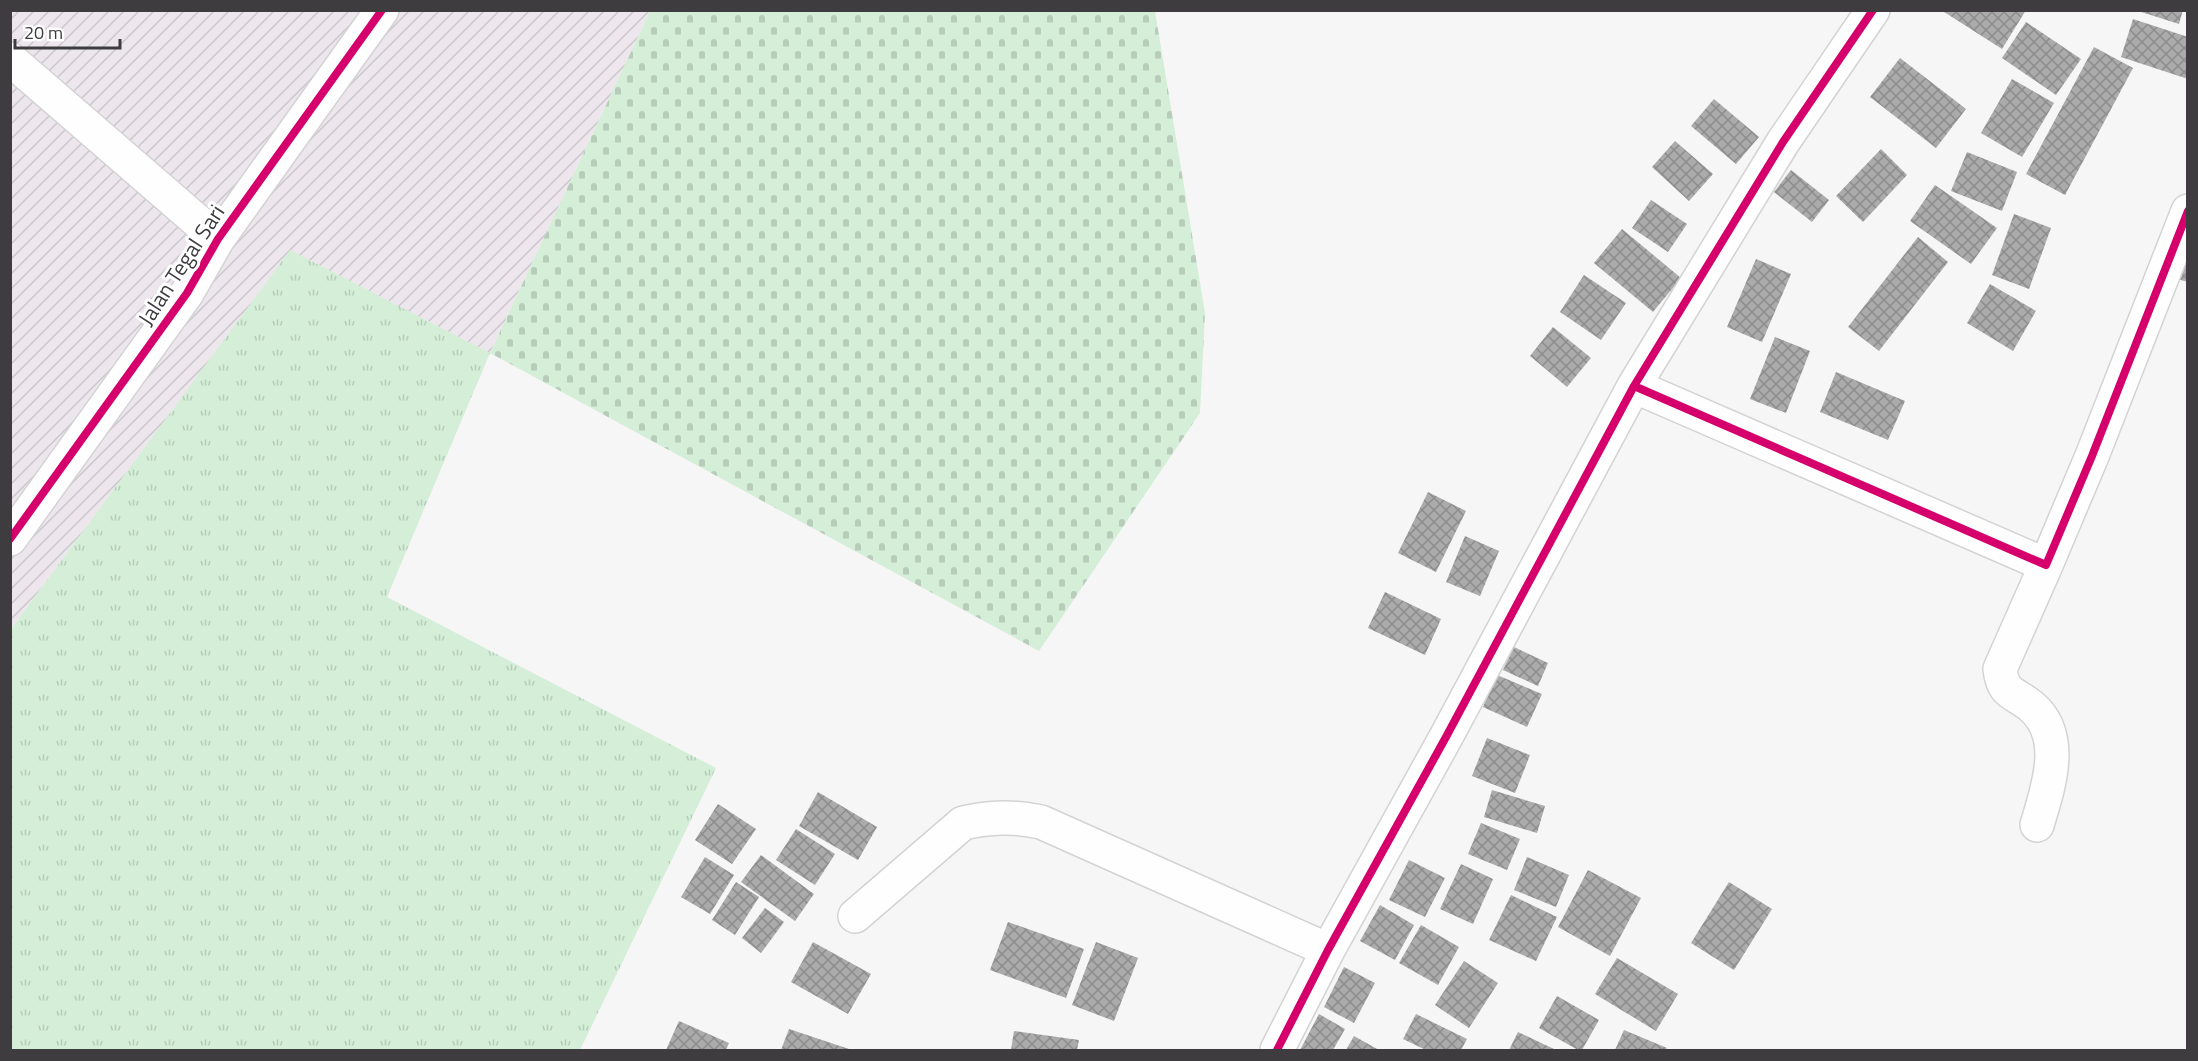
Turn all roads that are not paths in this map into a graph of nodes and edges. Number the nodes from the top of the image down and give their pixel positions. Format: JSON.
{"nodes":[{"id":1,"x":382,"y":10,"type":"edge"},
{"id":2,"x":1873,"y":10,"type":"edge"},
{"id":3,"x":10,"y":59,"type":"edge"},
{"id":4,"x":2187,"y":211,"type":"edge"},
{"id":5,"x":218,"y":239,"type":"junction"},
{"id":6,"x":1634,"y":386,"type":"junction"},
{"id":7,"x":22,"y":499,"type":"edge"},
{"id":8,"x":10,"y":540,"type":"edge"},
{"id":9,"x":2046,"y":565,"type":"junction"},
{"id":10,"x":2037,"y":825,"type":"dead end"},
{"id":11,"x":855,"y":916,"type":"dead end"},
{"id":12,"x":1328,"y":950,"type":"junction"},
{"id":13,"x":1277,"y":1050,"type":"edge"}],
"edges":[{"from":1,"to":5,"type":"street","name":"Jalan Tegal Sari"},
{"from":2,"to":6,"type":"street"},
{"from":3,"to":5,"type":"street"},
{"from":4,"to":9,"type":"street"},
{"from":5,"to":7,"type":"street","name":"Jalan Tegal Sari"},
{"from":6,"to":9,"type":"street"},
{"from":6,"to":12,"type":"street"},
{"from":7,"to":8,"type":"street","name":"Jalan Tegal Sari"},
{"from":9,"to":10,"type":"street"},
{"from":11,"to":12,"type":"street"},
{"from":12,"to":13,"type":"street"}]}
